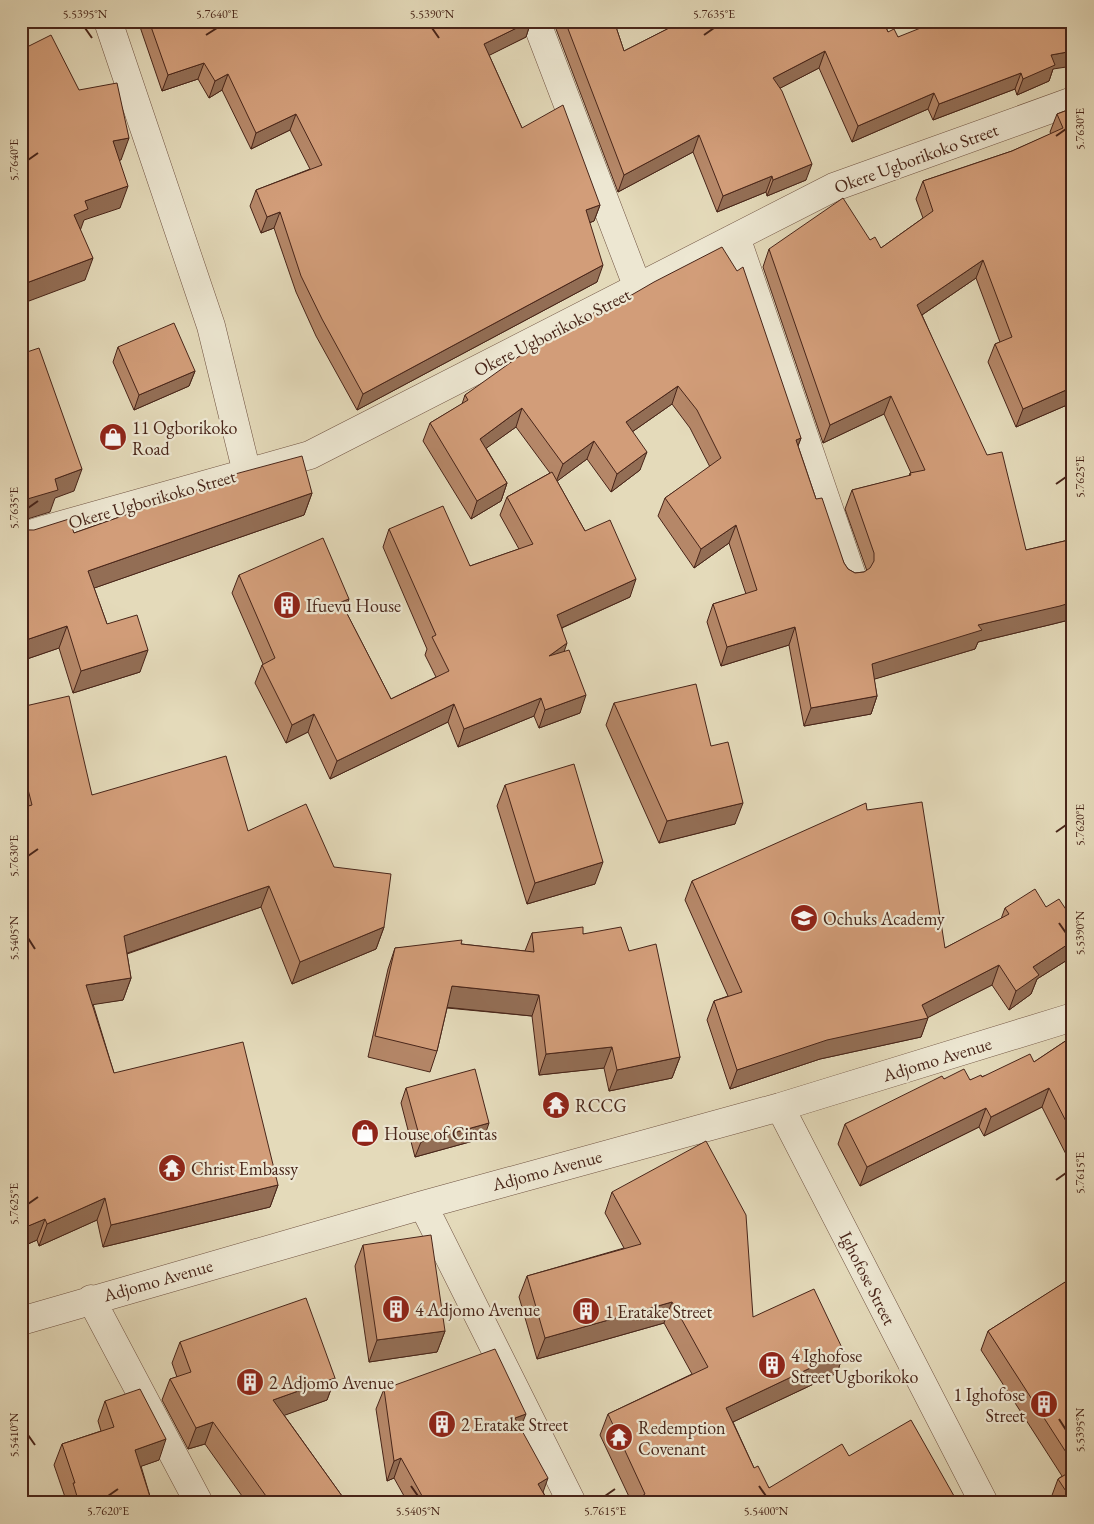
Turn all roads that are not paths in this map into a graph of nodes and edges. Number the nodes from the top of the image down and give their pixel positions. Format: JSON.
{"nodes":[{"id":1,"x":108,"y":21,"type":"edge"},
{"id":2,"x":536,"y":21,"type":"edge"},
{"id":3,"x":1073,"y":101,"type":"edge"},
{"id":4,"x":736,"y":237,"type":"junction"},
{"id":5,"x":638,"y":288,"type":"junction"},
{"id":6,"x":247,"y":473,"type":"junction"},
{"id":7,"x":21,"y":537,"type":"edge"},
{"id":8,"x":852,"y":576,"type":"edge"},
{"id":9,"x":1073,"y":1017,"type":"edge"},
{"id":10,"x":780,"y":1107,"type":"junction"},
{"id":11,"x":423,"y":1205,"type":"junction"},
{"id":12,"x":91,"y":1299,"type":"junction"},
{"id":13,"x":21,"y":1320,"type":"edge"},
{"id":14,"x":199,"y":1503,"type":"edge"},
{"id":15,"x":572,"y":1503,"type":"edge"},
{"id":16,"x":984,"y":1503,"type":"edge"}],
"edges":[{"from":1,"to":6,"type":"street"},
{"from":2,"to":5,"type":"street"},
{"from":3,"to":4,"type":"street","name":"Okere Ugborikoko Street"},
{"from":4,"to":5,"type":"street","name":"Okere Ugborikoko Street"},
{"from":4,"to":8,"type":"street"},
{"from":5,"to":6,"type":"street","name":"Okere Ugborikoko Street"},
{"from":6,"to":7,"type":"street","name":"Okere Ugborikoko Street"},
{"from":9,"to":10,"type":"street","name":"Adjomo Avenue"},
{"from":10,"to":11,"type":"street","name":"Adjomo Avenue"},
{"from":10,"to":16,"type":"street","name":"Ighofose Street"},
{"from":11,"to":12,"type":"street","name":"Adjomo Avenue"},
{"from":11,"to":15,"type":"street"},
{"from":12,"to":13,"type":"street","name":"Adjomo Avenue"},
{"from":12,"to":14,"type":"street"}]}
